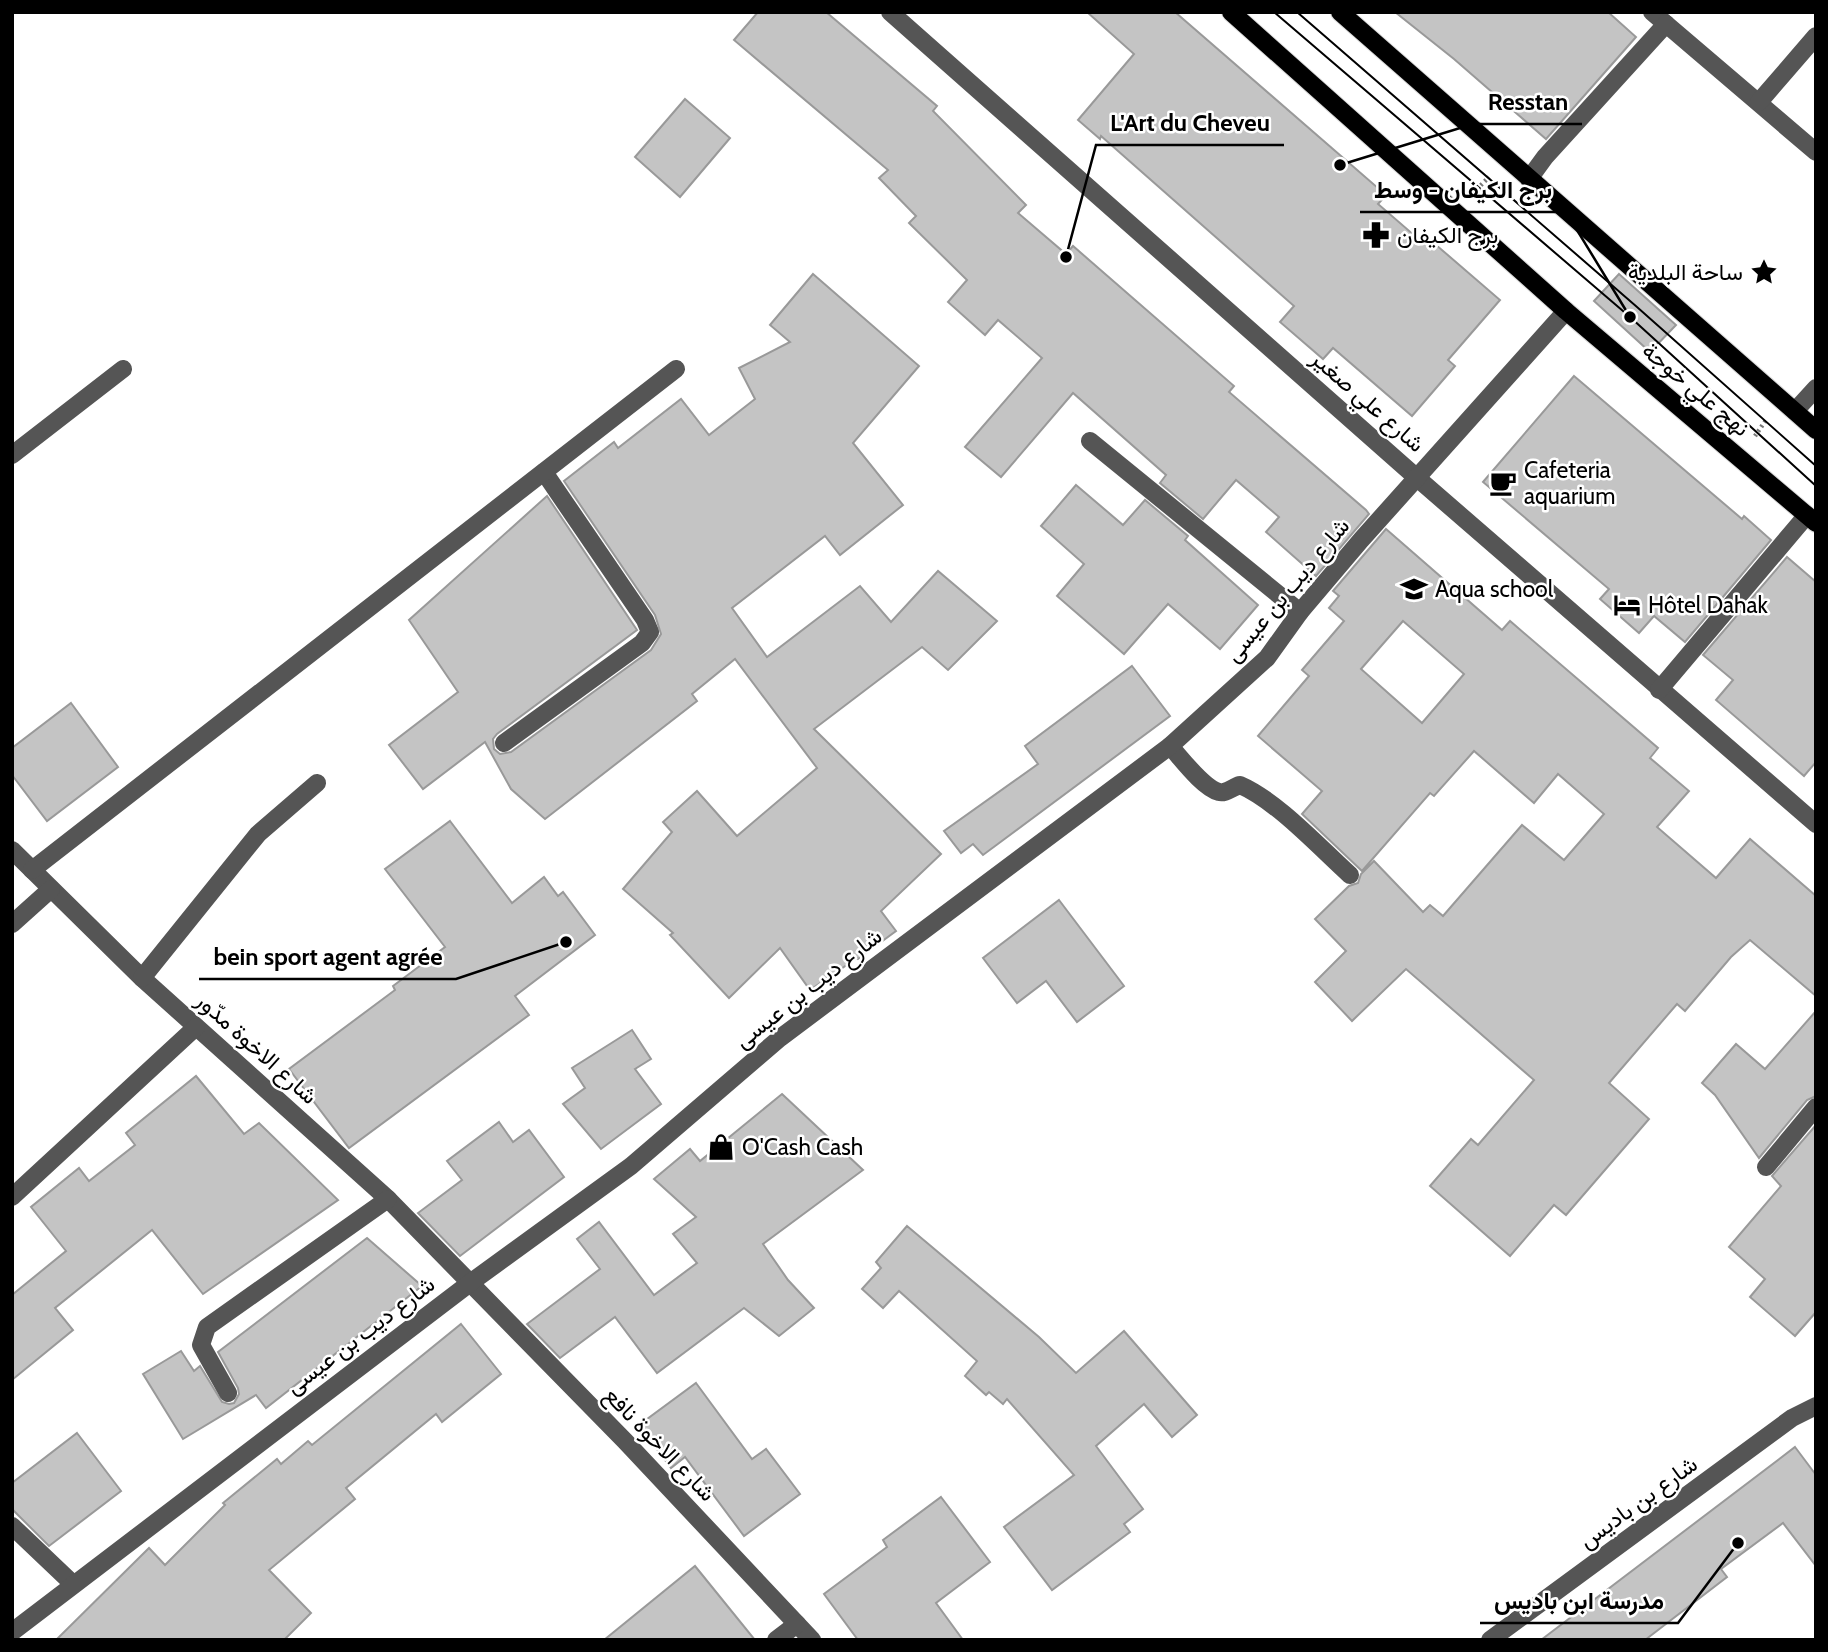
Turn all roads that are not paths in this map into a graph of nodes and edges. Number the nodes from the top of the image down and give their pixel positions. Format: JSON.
{"nodes":[{"id":1,"x":890,"y":12,"type":"edge"},
{"id":2,"x":1231,"y":12,"type":"edge"},
{"id":3,"x":1340,"y":12,"type":"edge"},
{"id":4,"x":1659,"y":18,"type":"edge"},
{"id":5,"x":1816,"y":36,"type":"edge"},
{"id":6,"x":1759,"y":102,"type":"junction"},
{"id":7,"x":1816,"y":152,"type":"edge"},
{"id":8,"x":1529,"y":178,"type":"junction"},
{"id":9,"x":1566,"y":311,"type":"junction"},
{"id":10,"x":123,"y":369,"type":"dead end"},
{"id":11,"x":677,"y":369,"type":"dead end"},
{"id":12,"x":1816,"y":388,"type":"edge"},
{"id":13,"x":1789,"y":406,"type":"junction"},
{"id":14,"x":1816,"y":430,"type":"edge"},
{"id":15,"x":1090,"y":441,"type":"dead end"},
{"id":16,"x":12,"y":455,"type":"edge"},
{"id":17,"x":544,"y":472,"type":"junction"},
{"id":18,"x":1416,"y":477,"type":"junction"},
{"id":19,"x":1812,"y":519,"type":"edge"},
{"id":20,"x":1300,"y":612,"type":"junction"},
{"id":21,"x":1659,"y":690,"type":"junction"},
{"id":22,"x":504,"y":743,"type":"dead end"},
{"id":23,"x":1170,"y":746,"type":"junction"},
{"id":24,"x":317,"y":783,"type":"dead end"},
{"id":25,"x":1816,"y":824,"type":"edge"},
{"id":26,"x":12,"y":850,"type":"edge"},
{"id":27,"x":32,"y":870,"type":"junction"},
{"id":28,"x":1350,"y":875,"type":"dead end"},
{"id":29,"x":51,"y":889,"type":"junction"},
{"id":30,"x":12,"y":924,"type":"edge"},
{"id":31,"x":142,"y":978,"type":"junction"},
{"id":32,"x":196,"y":1027,"type":"junction"},
{"id":33,"x":1816,"y":1107,"type":"edge"},
{"id":34,"x":1766,"y":1167,"type":"dead end"},
{"id":35,"x":12,"y":1197,"type":"edge"},
{"id":36,"x":388,"y":1199,"type":"junction"},
{"id":37,"x":470,"y":1283,"type":"junction"},
{"id":38,"x":228,"y":1394,"type":"dead end"},
{"id":39,"x":1816,"y":1406,"type":"edge"},
{"id":40,"x":12,"y":1526,"type":"edge"},
{"id":41,"x":73,"y":1584,"type":"junction"},
{"id":42,"x":797,"y":1624,"type":"junction"},
{"id":43,"x":12,"y":1632,"type":"edge"},
{"id":44,"x":776,"y":1640,"type":"edge"},
{"id":45,"x":812,"y":1640,"type":"edge"},
{"id":46,"x":1490,"y":1640,"type":"edge"}],
"edges":[{"from":1,"to":18,"type":"street","name":"شارع علي صغير"},
{"from":2,"to":9,"type":"main road","name":"نهج علي خوجة"},
{"from":3,"to":8,"type":"main road","name":"نهج علي خوجة"},
{"from":4,"to":6,"type":"street"},
{"from":4,"to":8,"type":"street"},
{"from":5,"to":6,"type":"street"},
{"from":6,"to":7,"type":"street"},
{"from":8,"to":13,"type":"main road","name":"نهج علي خوجة"},
{"from":9,"to":18,"type":"street","name":"شارع ديب بن عيسى"},
{"from":9,"to":19,"type":"main road","name":"نهج علي خوجة"},
{"from":10,"to":16,"type":"street"},
{"from":11,"to":17,"type":"street"},
{"from":12,"to":13,"type":"street"},
{"from":13,"to":14,"type":"main road","name":"نهج علي خوجة"},
{"from":15,"to":20,"type":"street"},
{"from":17,"to":22,"type":"street"},
{"from":17,"to":27,"type":"street"},
{"from":18,"to":20,"type":"street","name":"شارع ديب بن عيسى"},
{"from":18,"to":21,"type":"street","name":"شارع علي صغير"},
{"from":19,"to":21,"type":"street"},
{"from":20,"to":23,"type":"street","name":"شارع ديب بن عيسى"},
{"from":21,"to":25,"type":"street","name":"شارع علي صغير"},
{"from":23,"to":28,"type":"street"},
{"from":23,"to":37,"type":"street","name":"شارع ديب بن عيسى"},
{"from":24,"to":31,"type":"street"},
{"from":26,"to":27,"type":"street","name":"شارع الاخوة مدّور"},
{"from":27,"to":29,"type":"street","name":"شارع الاخوة مدّور"},
{"from":29,"to":30,"type":"street"},
{"from":29,"to":31,"type":"street","name":"شارع الاخوة مدّور"},
{"from":31,"to":32,"type":"street","name":"شارع الاخوة مدّور"},
{"from":32,"to":35,"type":"street"},
{"from":32,"to":36,"type":"street","name":"شارع الاخوة مدّور"},
{"from":33,"to":34,"type":"street"},
{"from":36,"to":37,"type":"street","name":"شارع الاخوة مدّور"},
{"from":36,"to":38,"type":"street"},
{"from":37,"to":41,"type":"street","name":"شارع ديب بن عيسى"},
{"from":37,"to":42,"type":"street","name":"شارع الاخوة نافع"},
{"from":39,"to":46,"type":"street","name":"شارع بن باديس"},
{"from":40,"to":41,"type":"street"},
{"from":41,"to":43,"type":"street","name":"شارع ديب بن عيسى"},
{"from":42,"to":44,"type":"street"},
{"from":42,"to":45,"type":"street","name":"شارع الاخوة نافع"}]}
